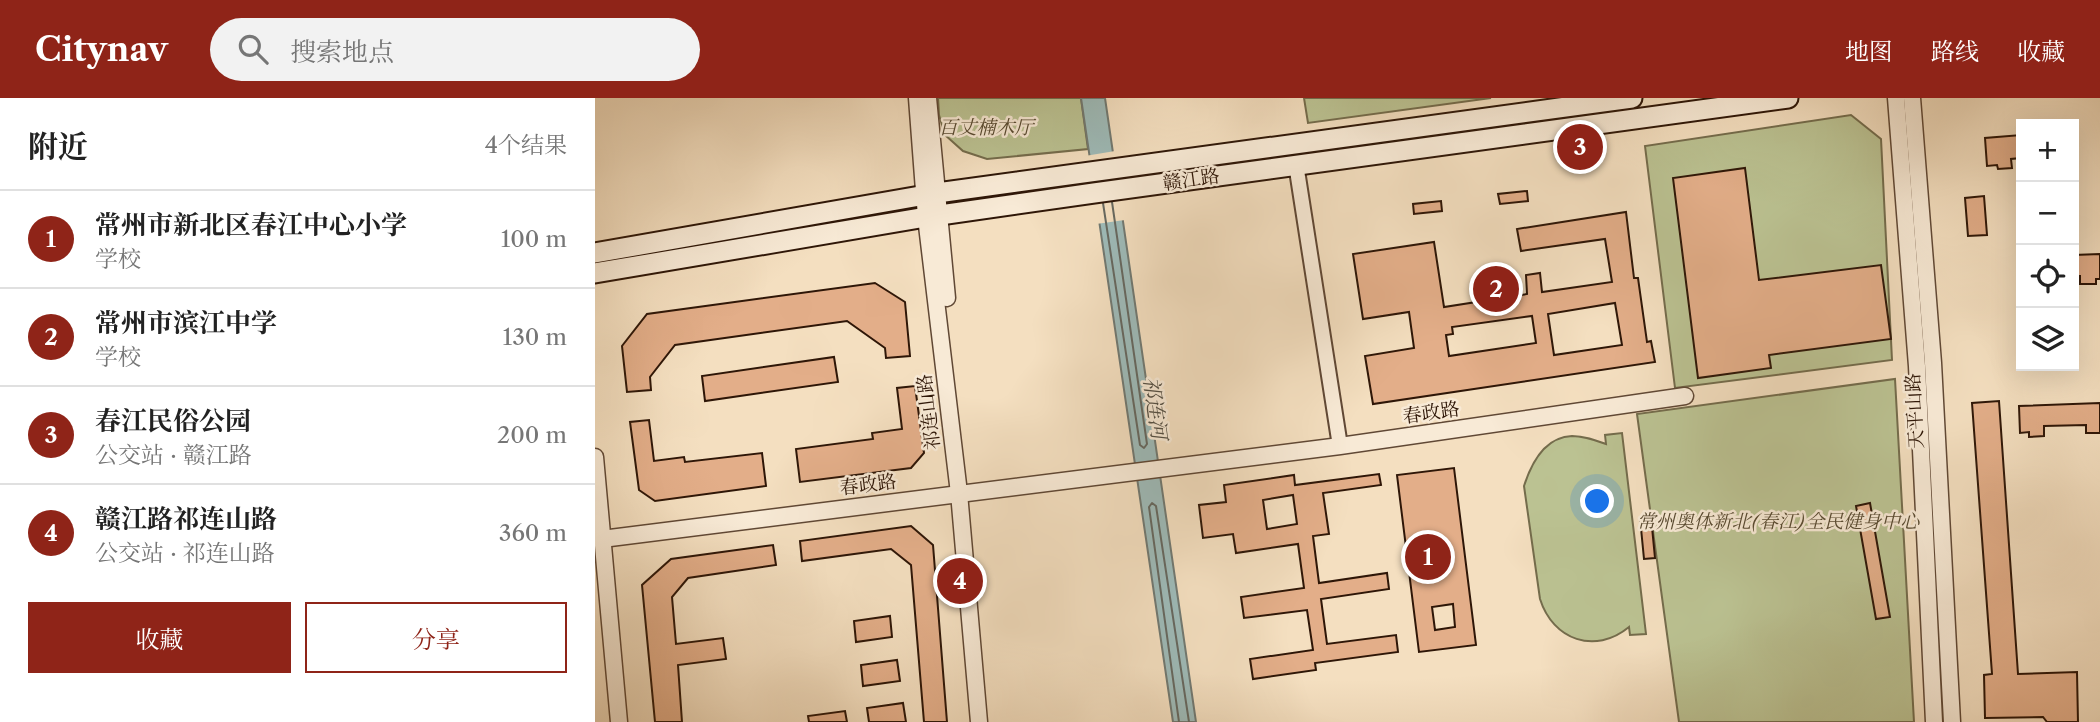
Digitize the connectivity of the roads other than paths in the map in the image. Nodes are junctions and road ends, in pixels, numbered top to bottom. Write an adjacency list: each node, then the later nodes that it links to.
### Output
1 (917, 98): 8 (street, 祁连山路)
2 (928, 98): 8 (street, 祁连山路)
3 (1632, 98): 8 (main road, 赣江路)
4 (1788, 98): 7 (main road, 赣江路)
5 (1896, 98): 20 (street, 天平山路)
6 (1912, 98): 21 (street, 天平山路)
7 (1296, 164): 9 (main road, 赣江路); 13 (street)
8 (931, 194): 9 (street, 祁连山路); 10 (main road, 赣江路)
9 (932, 217): 11 (main road, 赣江路); 15 (street, 祁连山路)
10 (595, 253)
11 (595, 273)
12 (1685, 397): 13 (street, 春政路)
13 (1341, 446): 15 (street, 春政路)
14 (595, 457): 16 (street)
15 (964, 493): 16 (street, 春政路); 18 (street, 祁连山路); 19 (street, 祁连山路)
16 (603, 539): 17 (street)
17 (619, 722)
18 (979, 722)
19 (988, 722)
20 (1934, 722)
21 (1952, 722)

